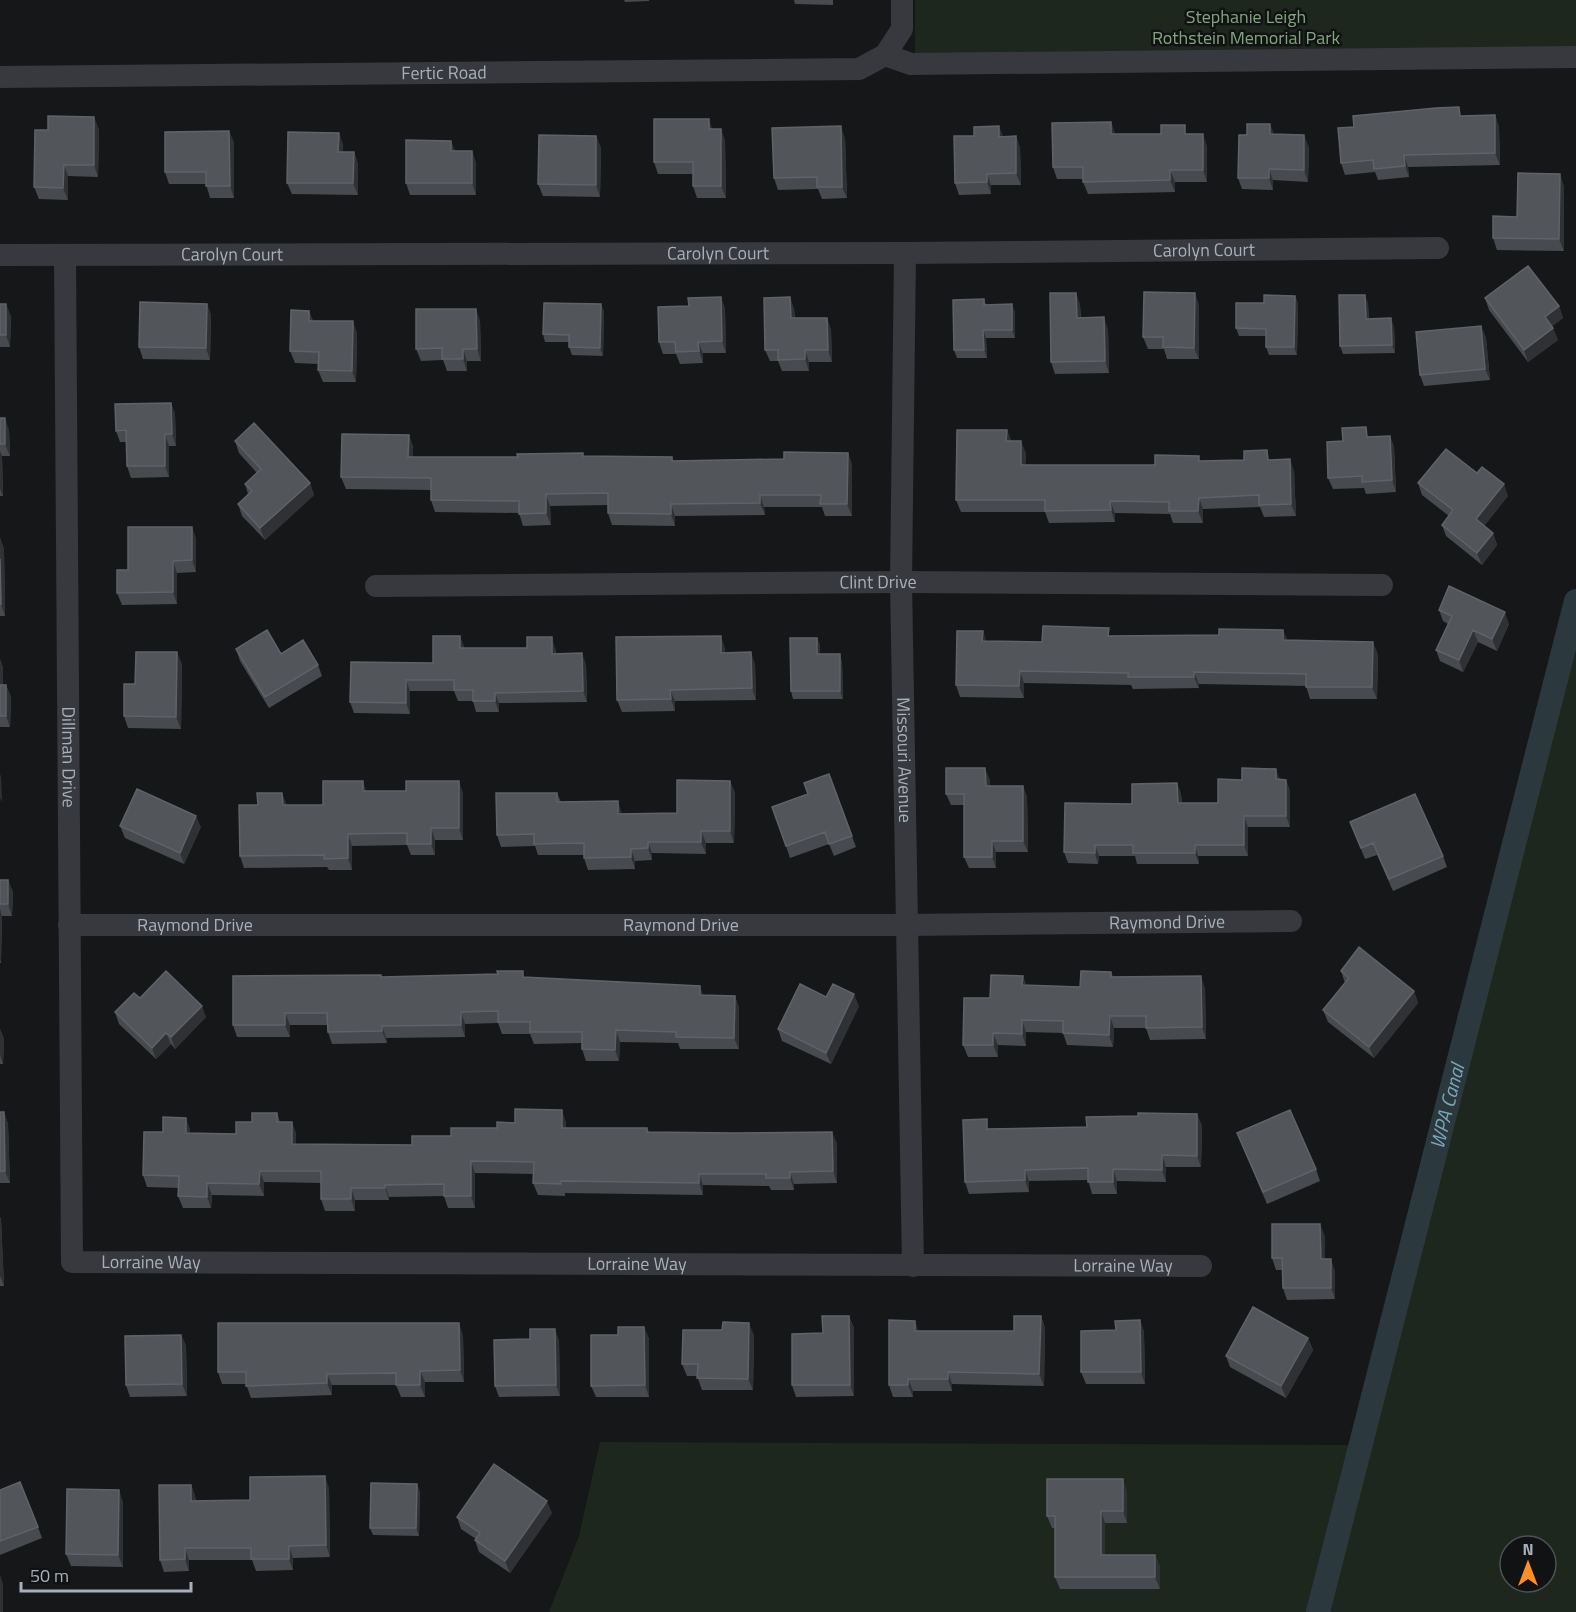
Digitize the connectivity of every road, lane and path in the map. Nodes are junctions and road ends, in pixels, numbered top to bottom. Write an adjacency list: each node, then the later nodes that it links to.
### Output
1 (902, 0): 2 (street)
2 (885, 55): 3 (street); 4 (street, Fertic Road)
3 (1576, 57)
4 (0, 77)
5 (1438, 249): 6 (street, Carolyn Court)
6 (905, 253): 8 (street, Carolyn Court); 9 (street, Missouri Avenue)
7 (0, 255): 8 (street, Carolyn Court)
8 (64, 255): 13 (street, Dillman Drive)
9 (901, 582): 10 (street, Clint Drive); 11 (street, Clint Drive); 14 (street, Missouri Avenue)
10 (1382, 585)
11 (376, 586)
12 (1291, 921): 14 (street, Raymond Drive)
13 (69, 925): 14 (street, Raymond Drive); 15 (street, Dillman Drive)
14 (906, 925): 16 (street, Missouri Avenue)
15 (72, 1262): 16 (street, Lorraine Way)
16 (913, 1266): 17 (street, Lorraine Way)
17 (1201, 1266)

